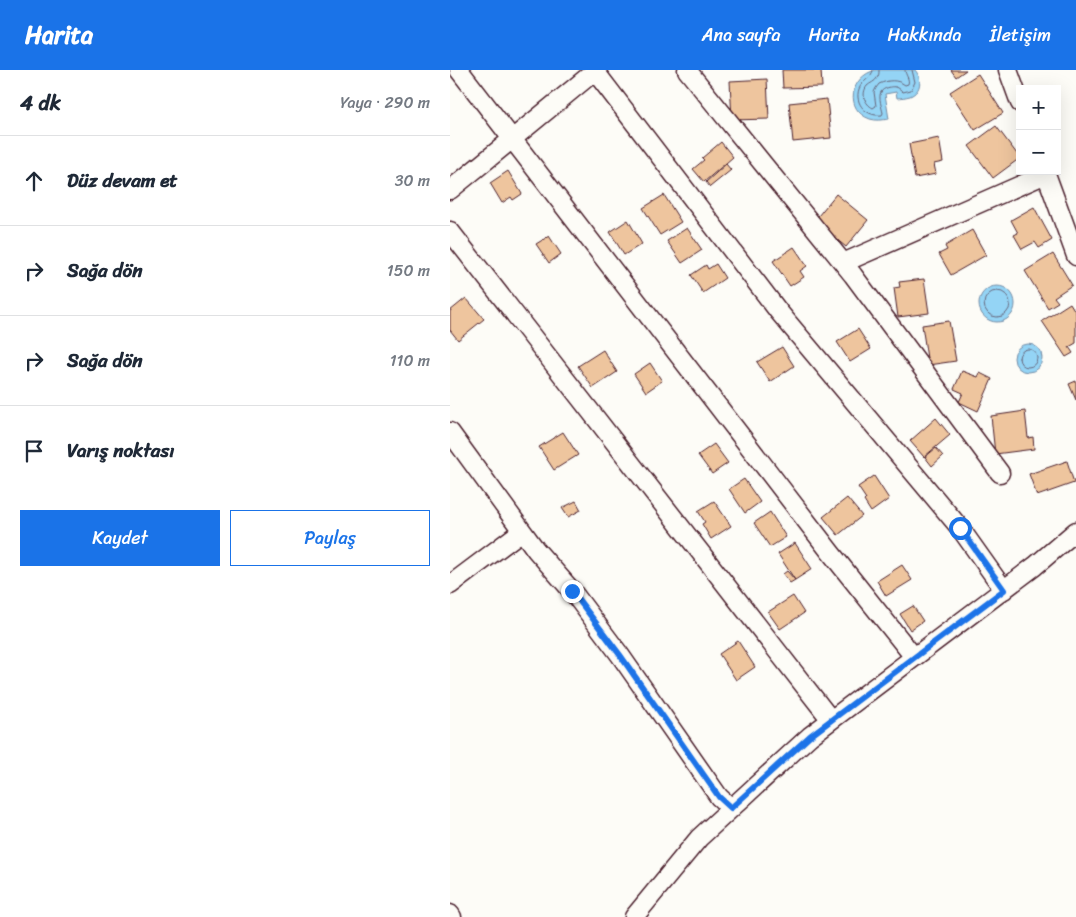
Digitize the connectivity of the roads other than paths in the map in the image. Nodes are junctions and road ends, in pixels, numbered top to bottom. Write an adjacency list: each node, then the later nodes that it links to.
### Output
1 (459, 70): 6 (street)
2 (687, 70): 12 (street)
3 (1008, 70): 5 (street)
4 (594, 71): 6 (street); 18 (street)
5 (1016, 92)
6 (512, 138): 9 (street); 19 (street)
7 (1041, 175): 12 (street)
8 (1046, 175): 11 (street)
9 (450, 190)
10 (450, 231): 20 (street)
11 (1076, 256)
12 (843, 263): 14 (street)
13 (450, 432): 15 (street)
14 (1000, 473)
15 (522, 531): 17 (street); 21 (street)
16 (1076, 531): 18 (street)
17 (450, 585)
18 (1004, 590): 19 (street)
19 (914, 657): 20 (street)
20 (831, 720): 21 (street)
21 (731, 808): 24 (street)
22 (450, 914): 23 (street)
23 (452, 917)
24 (634, 917)

